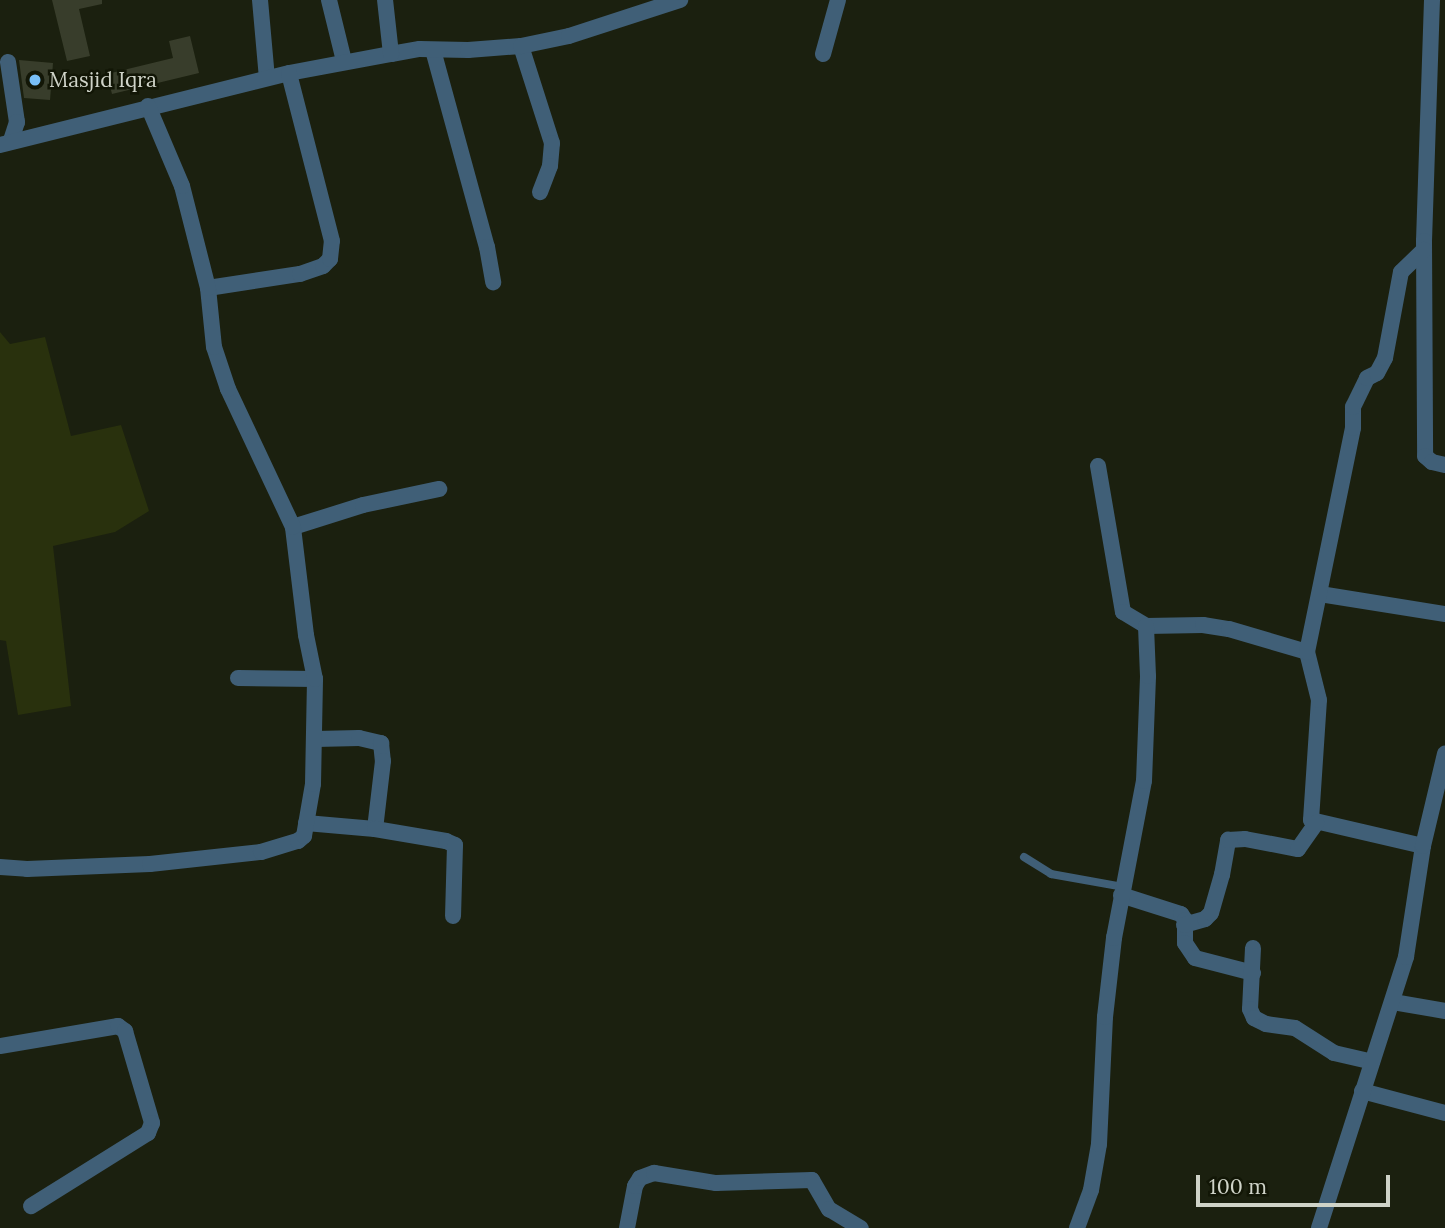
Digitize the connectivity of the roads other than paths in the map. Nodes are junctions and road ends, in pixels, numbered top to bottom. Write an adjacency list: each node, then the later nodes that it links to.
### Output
1 (260, 0): 14 (street)
2 (328, 0): 11 (street)
3 (385, 0): 9 (street)
4 (680, 0): 7 (street)
5 (838, 0): 10 (street)
6 (1432, 0): 18 (street)
7 (522, 46): 8 (street); 17 (street)
8 (433, 50): 9 (street); 19 (street)
9 (391, 54): 11 (street)
10 (823, 54)
11 (344, 61): 13 (street)
12 (8, 62): 16 (street)
13 (289, 73): 14 (street); 20 (street)
14 (267, 78): 15 (street)
15 (148, 106): 16 (street); 20 (street)
16 (6, 143)
17 (540, 192)
18 (1424, 250): 21 (street); 25 (street)
19 (493, 282)
20 (208, 288): 24 (street)
21 (1445, 465)
22 (1098, 466): 27 (street)
23 (439, 489): 24 (street)
24 (293, 527): 30 (street)
25 (1320, 594): 26 (street); 28 (street)
26 (1445, 614)
27 (1146, 626): 28 (street); 39 (street)
28 (1307, 652): 34 (street)
29 (238, 678): 30 (street)
30 (315, 679): 31 (street)
31 (316, 739): 33 (street); 35 (street)
32 (1445, 754): 36 (street)
33 (306, 822): 35 (street); 38 (street)
34 (1316, 823): 36 (street); 41 (street)
35 (374, 829): 40 (street)
36 (1423, 846): 44 (street)
37 (1024, 857): 39 (lane)
38 (0, 867)
39 (1122, 891): 41 (street); 53 (street)
40 (453, 916)
41 (1184, 925): 43 (street)
42 (1252, 948): 43 (street)
43 (1253, 973): 47 (street)
44 (1393, 1002): 45 (street); 47 (street)
45 (1445, 1011)
46 (0, 1046): 50 (street)
47 (1372, 1062): 48 (street)
48 (1362, 1091): 49 (street); 54 (street)
49 (1445, 1113)
50 (31, 1206)
51 (627, 1228): 52 (street)
52 (861, 1228)
53 (1077, 1228)
54 (1319, 1228)

